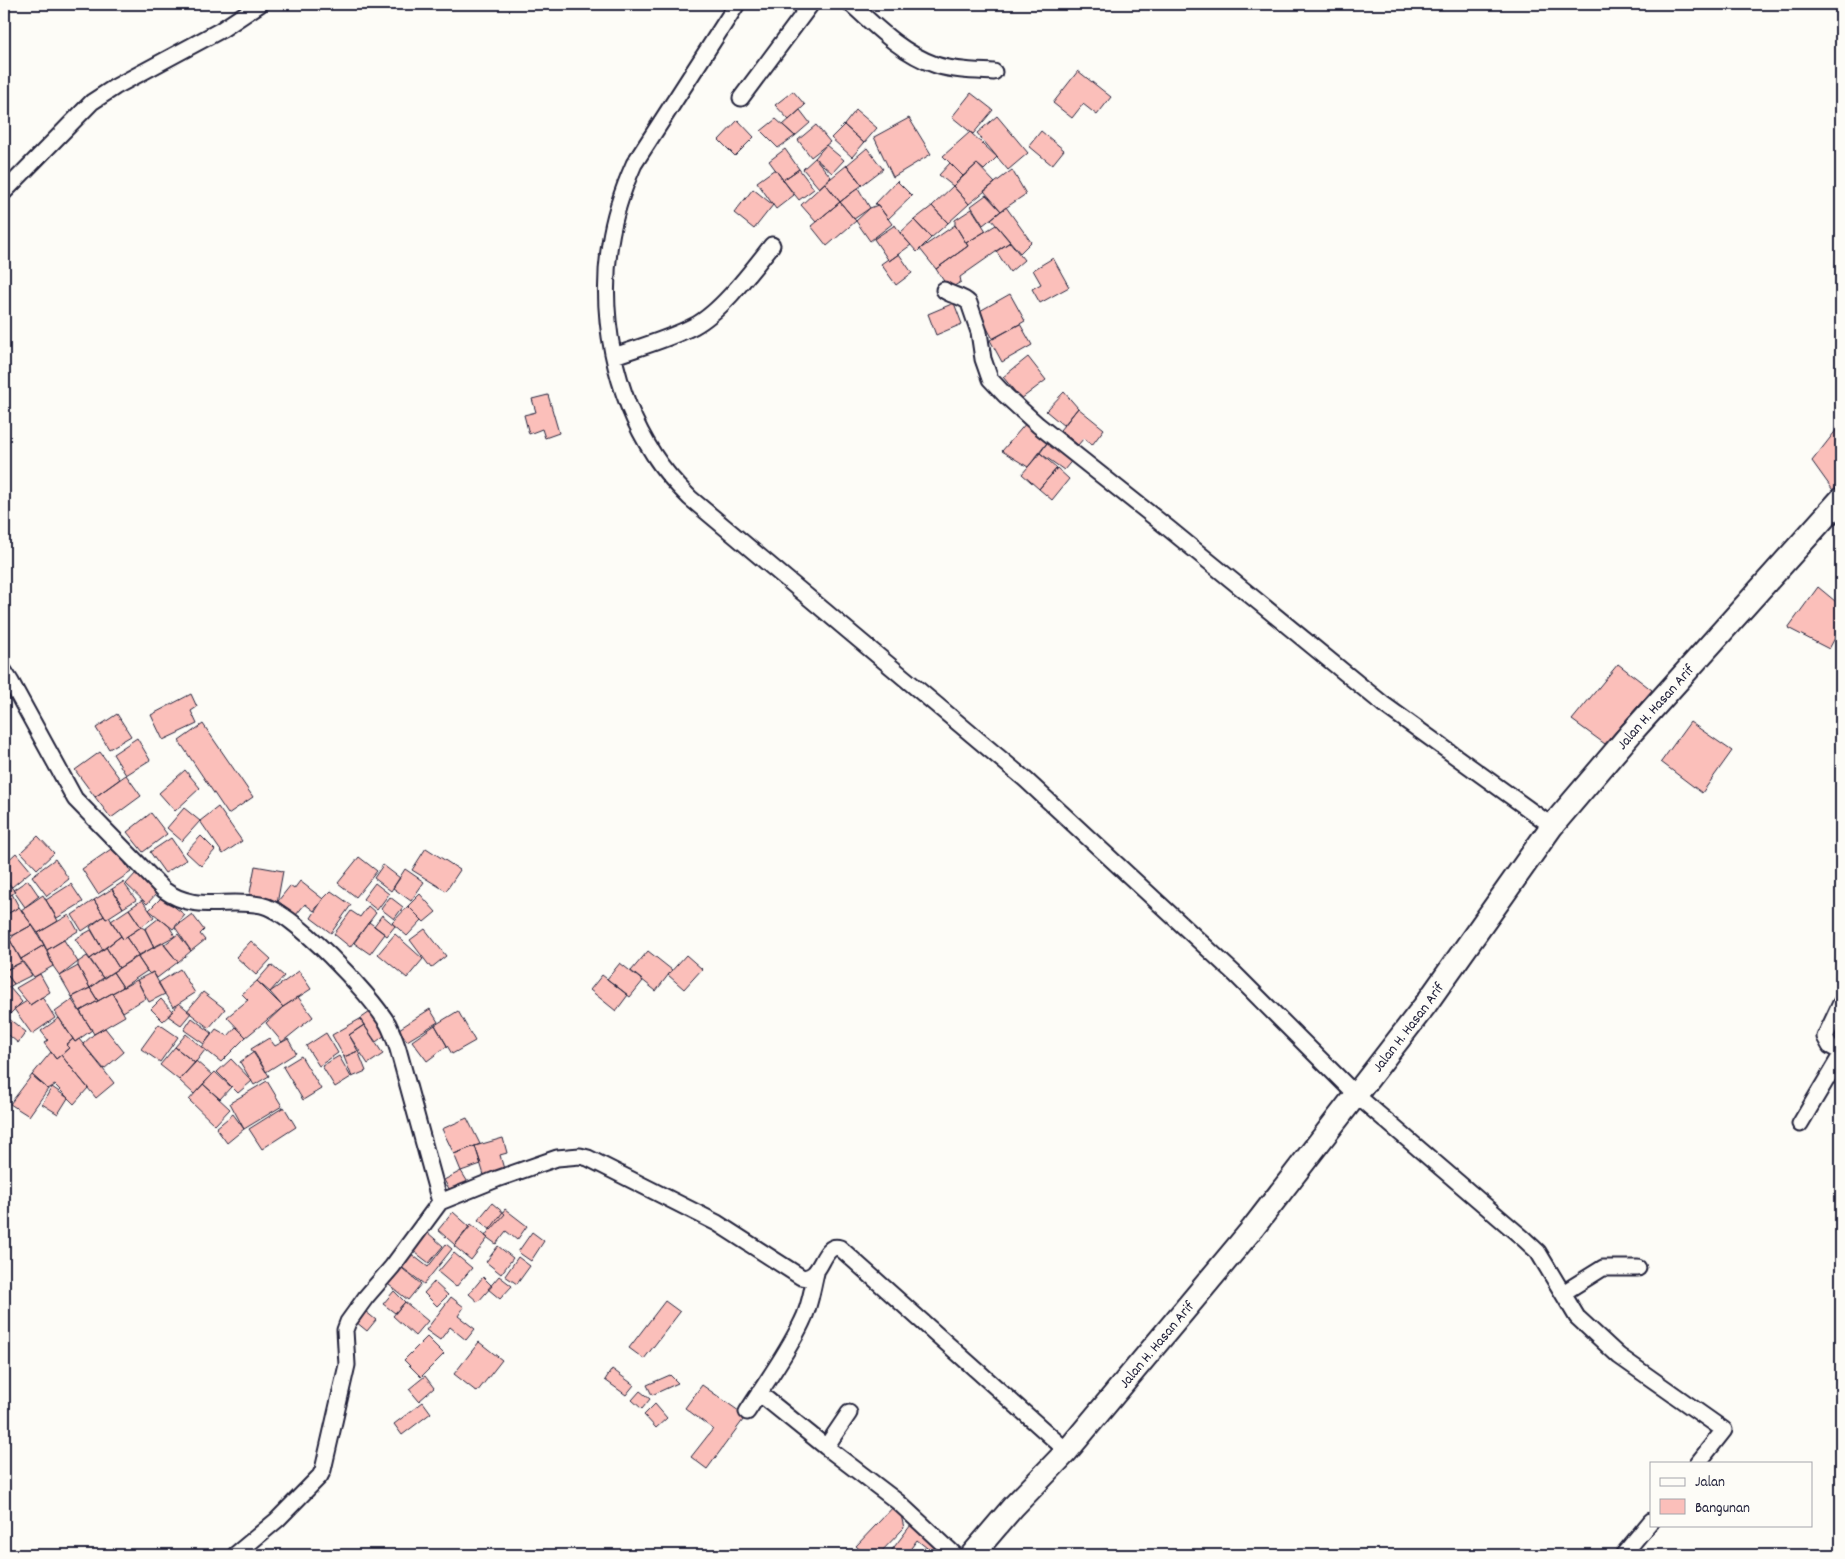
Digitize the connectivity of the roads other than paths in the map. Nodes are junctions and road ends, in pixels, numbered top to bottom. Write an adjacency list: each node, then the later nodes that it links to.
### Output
1 (260, 4): 7 (street)
2 (737, 4): 10 (street)
3 (811, 4): 6 (street)
4 (851, 4): 5 (street)
5 (994, 72)
6 (741, 98)
7 (4, 192)
8 (772, 245): 10 (street)
9 (944, 290): 13 (street)
10 (620, 354): 16 (street)
11 (1841, 499): 13 (main road, Jalan H. Hasan Arif)
12 (4, 671): 18 (street)
13 (1552, 826): 16 (main road, Jalan H. Hasan Arif)
14 (1841, 1003): 15 (street)
15 (1841, 1054): 17 (street)
16 (1359, 1090): 21 (street); 26 (main road, Jalan H. Hasan Arif)
17 (1800, 1124)
18 (440, 1202): 20 (street); 29 (street)
19 (1638, 1268): 21 (street)
20 (816, 1273): 22 (street); 26 (street)
21 (1563, 1293): 27 (street)
22 (759, 1393): 23 (street); 25 (street)
23 (747, 1412)
24 (849, 1413): 25 (street)
25 (826, 1447): 30 (street)
26 (1067, 1451): 31 (main road, Jalan H. Hasan Arif)
27 (1699, 1462)
28 (1650, 1522): 32 (street)
29 (235, 1555)
30 (955, 1555)
31 (972, 1555)
32 (1623, 1555)

